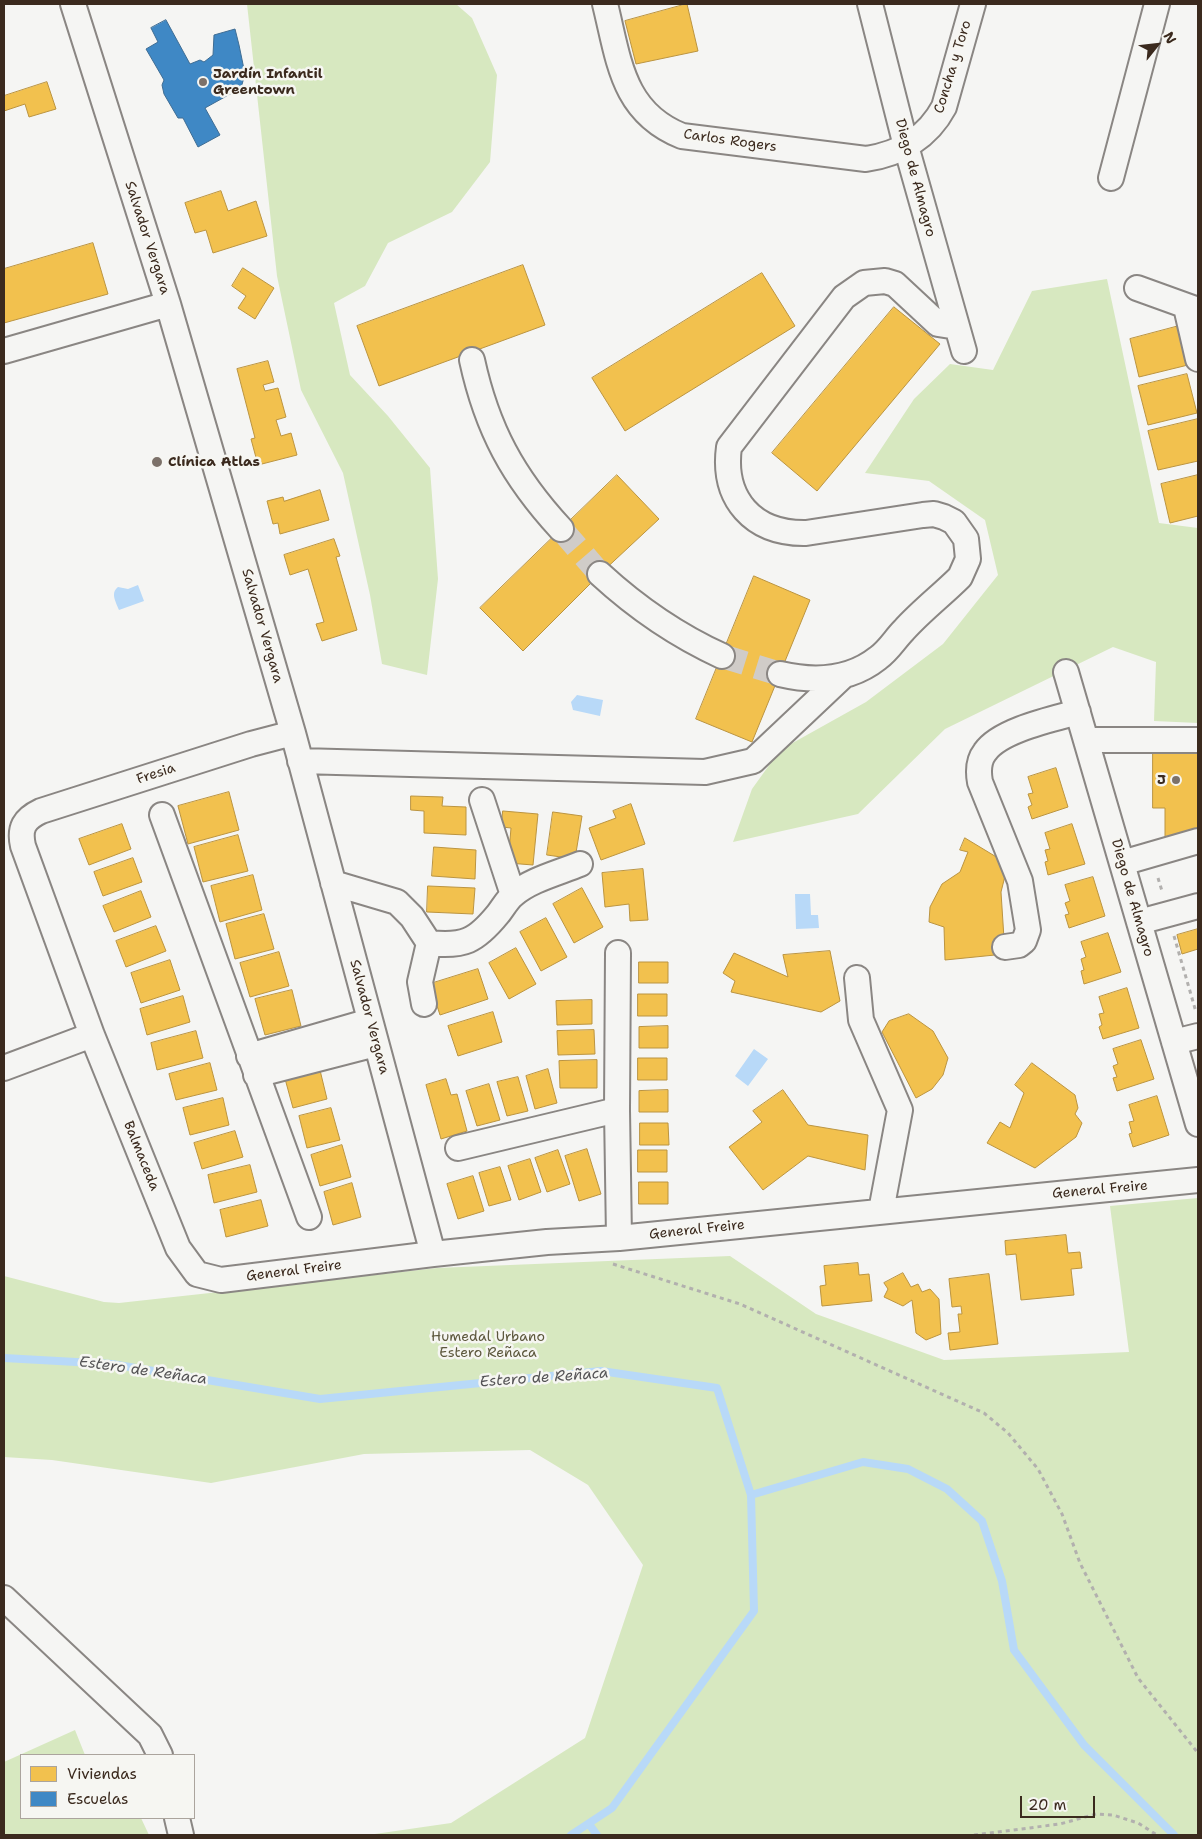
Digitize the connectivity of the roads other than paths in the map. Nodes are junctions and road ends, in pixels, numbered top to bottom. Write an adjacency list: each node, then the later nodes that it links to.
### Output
1 (72, 4): 9 (street, Salvador Vergara)
2 (605, 4): 6 (street, Carlos Rogers)
3 (870, 4): 6 (street, Diego de Almagro)
4 (973, 4): 6 (street, Concha y Toro)
5 (1157, 4): 7 (street)
6 (906, 146): 11 (street, Diego de Almagro)
7 (1111, 178)
8 (1137, 288): 10 (street)
9 (168, 304): 13 (street); 23 (street, Salvador Vergara)
10 (1192, 309): 14 (street)
11 (957, 327): 12 (street, Diego de Almagro); 21 (street)
12 (964, 350)
13 (4, 351)
14 (1198, 359)
15 (472, 360): 16 (street)
16 (561, 529)
17 (600, 574): 18 (street)
18 (722, 656)
19 (1066, 672): 22 (street, Diego de Almagro)
20 (780, 674): 21 (street)
21 (843, 676): 26 (street)
22 (1078, 712): 24 (street, Diego de Almagro); 38 (street)
23 (293, 733): 26 (street, Salvador Vergara); 29 (street, Fresia)
24 (1086, 740): 25 (street); 31 (street, Diego de Almagro)
25 (1198, 740)
26 (300, 761): 33 (street, Salvador Vergara)
27 (482, 800): 34 (street)
28 (162, 815): 47 (street)
29 (23, 824): 43 (street, Balmaceda)
30 (1198, 841): 31 (street)
31 (1122, 862): 36 (street, Diego de Almagro)
32 (580, 864): 34 (street)
33 (333, 883): 37 (street); 42 (street, Salvador Vergara)
34 (513, 895): 37 (street)
35 (1198, 906): 36 (street)
36 (1139, 922): 45 (street, Diego de Almagro)
37 (429, 943): 41 (street)
38 (1005, 947)
39 (618, 953): 49 (street)
40 (857, 978): 53 (street)
41 (424, 1004)
42 (370, 1021): 46 (street, Salvador Vergara); 47 (street)
43 (92, 1035): 48 (street); 57 (street, Balmaceda)
44 (1198, 1036): 45 (street)
45 (1174, 1042): 50 (street, Diego de Almagro)
46 (376, 1044): 47 (street); 56 (street, Salvador Vergara)
47 (253, 1066): 54 (street)
48 (4, 1068)
49 (617, 1110): 51 (street); 55 (street)
50 (1198, 1124)
51 (458, 1148)
52 (1198, 1180): 53 (street, General Freire)
53 (881, 1211): 55 (street, General Freire)
54 (309, 1217)
55 (619, 1238): 56 (street, General Freire)
56 (433, 1254): 57 (street, General Freire)
57 (197, 1274)
58 (4, 1598): 59 (street)
59 (160, 1754)
60 (177, 1819): 61 (street)
61 (181, 1835)

